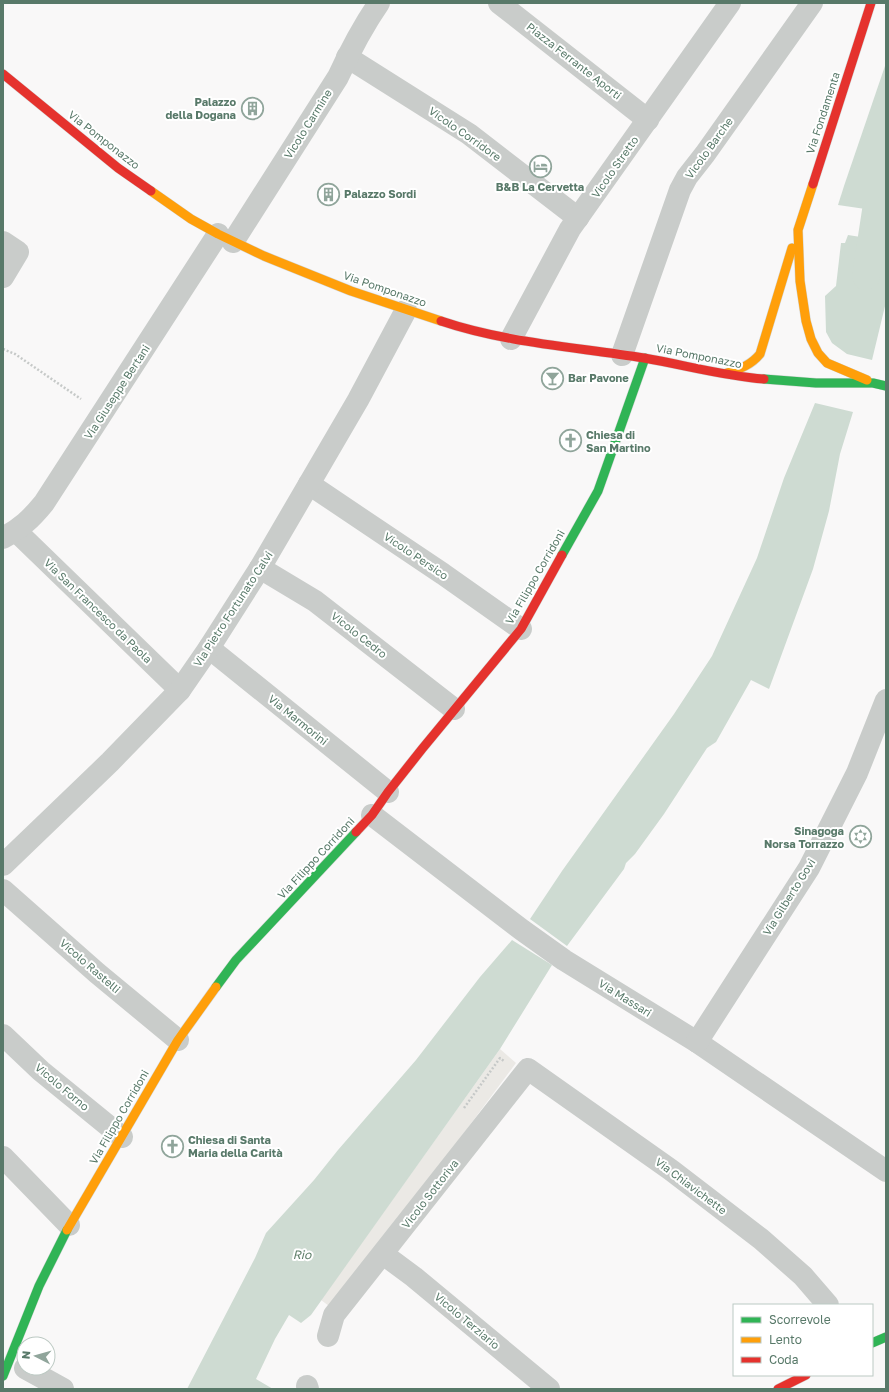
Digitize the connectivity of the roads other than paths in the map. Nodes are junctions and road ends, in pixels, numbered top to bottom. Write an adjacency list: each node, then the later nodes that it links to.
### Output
1 (379, 3): 6 (street, Vicolo Carmine)
2 (499, 3): 8 (street, Piazza Ferrante Aporti)
3 (730, 3): 8 (street, Vicolo Stretto)
4 (812, 3): 16 (street, Vicolo Barche)
5 (871, 3): 10 (main road, Via Fondamenta)
6 (347, 57): 9 (street, Vicolo Corridore); 11 (street, Vicolo Carmine)
7 (3, 74): 11 (main road, Via Pomponazzo)
8 (648, 120): 9 (street, Vicolo Stretto)
9 (578, 218): 15 (street, Vicolo Stretto)
10 (798, 230): 18 (main road, Via Fondamenta); 19 (main road, Via Fondamenta)
11 (225, 238): 14 (main road, Via Pomponazzo); 22 (street, Via Giuseppe Bertani)
12 (3, 242): 13 (street)
13 (3, 277)
14 (406, 310): 15 (main road, Via Pomponazzo); 21 (street, Via Pietro Fortunato Calvi)
15 (511, 338): 16 (main road, Via Pomponazzo)
16 (622, 354): 17 (main road, Via Pomponazzo)
17 (645, 358): 18 (main road, Via Pomponazzo); 24 (main road, Via Filippo Corridoni)
18 (727, 373): 19 (main road, Via Pomponazzo)
19 (873, 383): 20 (main road)
20 (886, 386)
21 (309, 484): 23 (street, Via Pietro Fortunato Calvi); 24 (street, Vicolo Persico)
22 (9, 534): 26 (street, Via San Francesco da Paola)
23 (260, 568): 25 (street, Via Pietro Fortunato Calvi); 28 (street, Vicolo Cedro)
24 (521, 629): 28 (main road, Via Filippo Corridoni)
25 (209, 648): 26 (street, Via Pietro Fortunato Calvi); 29 (street, Via Marmorini)
26 (180, 690): 31 (street, Via Pietro Fortunato Calvi)
27 (886, 700): 35 (street, Via Gilberto Govi)
28 (454, 709): 29 (main road, Via Filippo Corridoni)
29 (388, 792): 30 (main road, Via Filippo Corridoni)
30 (372, 815): 34 (main road, Via Filippo Corridoni); 35 (street, Via Massari)
31 (3, 865)
32 (3, 890): 34 (street, Vicolo Rastelli)
33 (3, 1035): 37 (street, Vicolo Forno)
34 (178, 1040): 37 (main road, Via Filippo Corridoni)
35 (697, 1042): 39 (street, Via Massari)
36 (543, 1078): 41 (street, Vicolo Sottoriva); 42 (street, Via Chiavichette)
37 (122, 1137): 40 (main road, Via Filippo Corridoni)
38 (3, 1157): 40 (street)
39 (886, 1171)
40 (69, 1225): 46 (main road, Via Filippo Corridoni)
41 (383, 1254): 43 (street, Vicolo Sottoriva); 49 (street, Vicolo Terziario)
42 (827, 1304)
43 (328, 1336)
44 (886, 1337): 45 (main road)
45 (873, 1343)
46 (13, 1365): 48 (street)
47 (804, 1376): 50 (main road)
48 (63, 1389)
49 (549, 1389)
50 (778, 1389)

